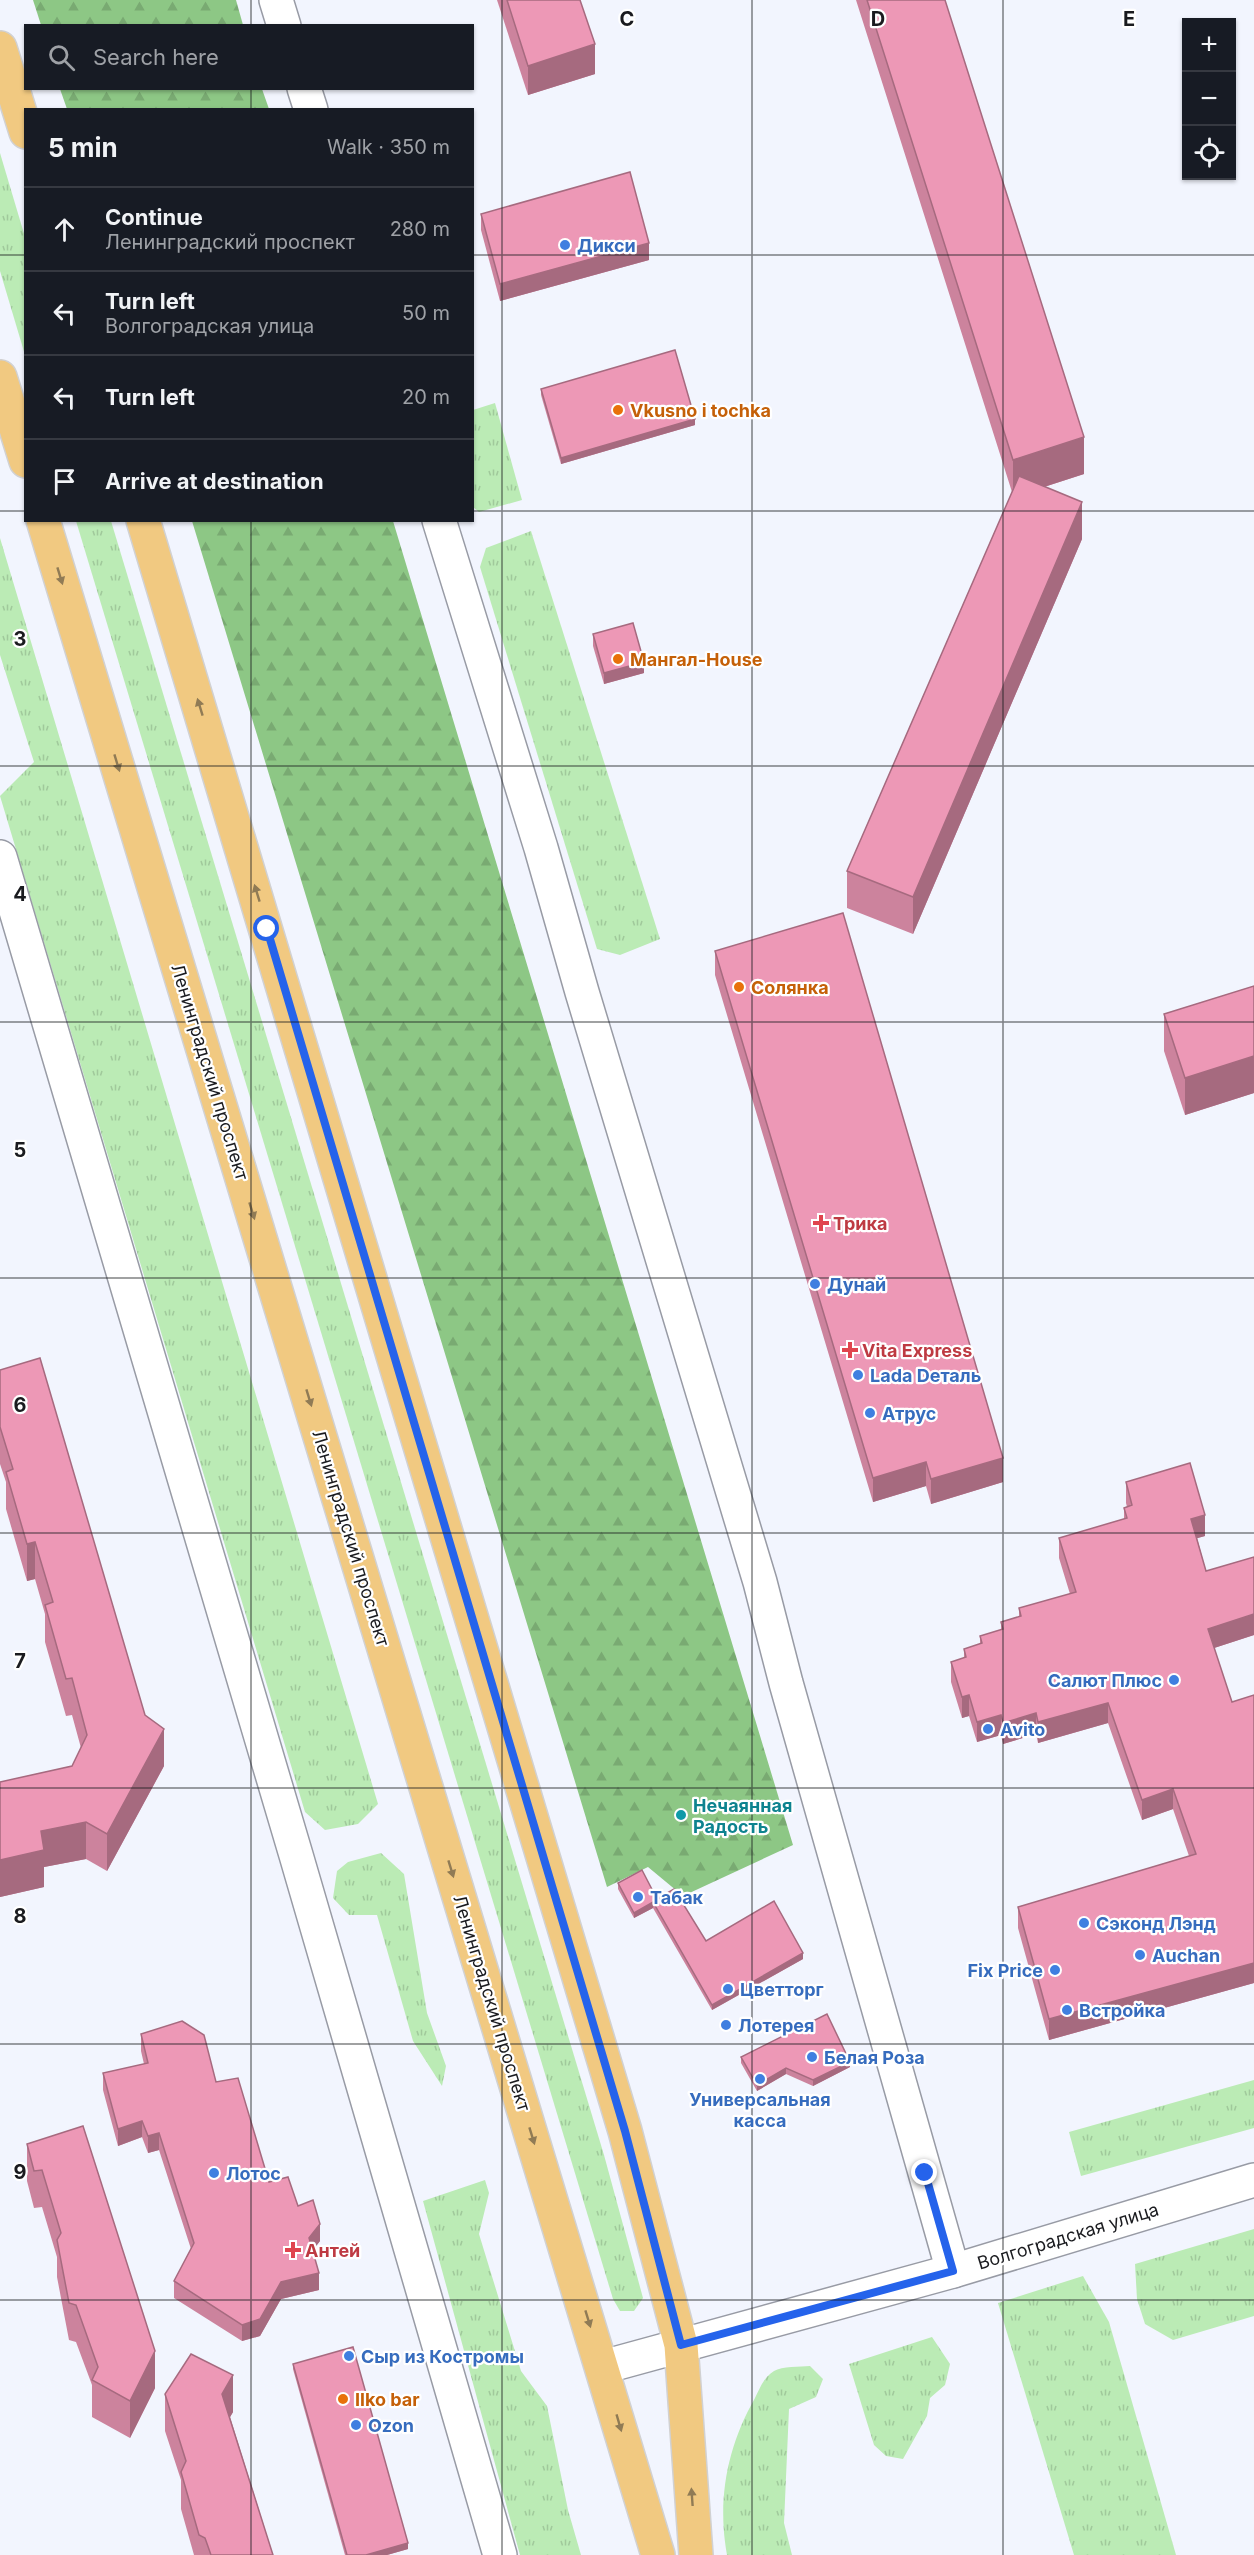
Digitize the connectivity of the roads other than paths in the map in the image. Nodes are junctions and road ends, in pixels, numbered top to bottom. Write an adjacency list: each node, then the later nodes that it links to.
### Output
1 (276, 0): 2 (street)
2 (283, 24)
3 (0, 48): 6 (main road)
4 (305, 90): 5 (street)
5 (310, 108)
6 (24, 126)
7 (0, 377): 8 (main road)
8 (24, 455)
9 (44, 522): 16 (main road, Ленинградский проспект, one-way to 16)
10 (144, 522): 15 (main road, one-way to 10)
11 (440, 522): 14 (street)
12 (0, 857): 17 (street)
13 (1254, 2180): 14 (street, Волгоградская улица)
14 (953, 2271): 15 (street, Волгоградская улица)
15 (681, 2345): 16 (street, Волгоградская улица); 19 (main road, one-way to 15)
16 (603, 2367): 18 (main road, Ленинградский проспект, one-way to 18)
17 (500, 2555)
18 (658, 2555)
19 (696, 2555)

